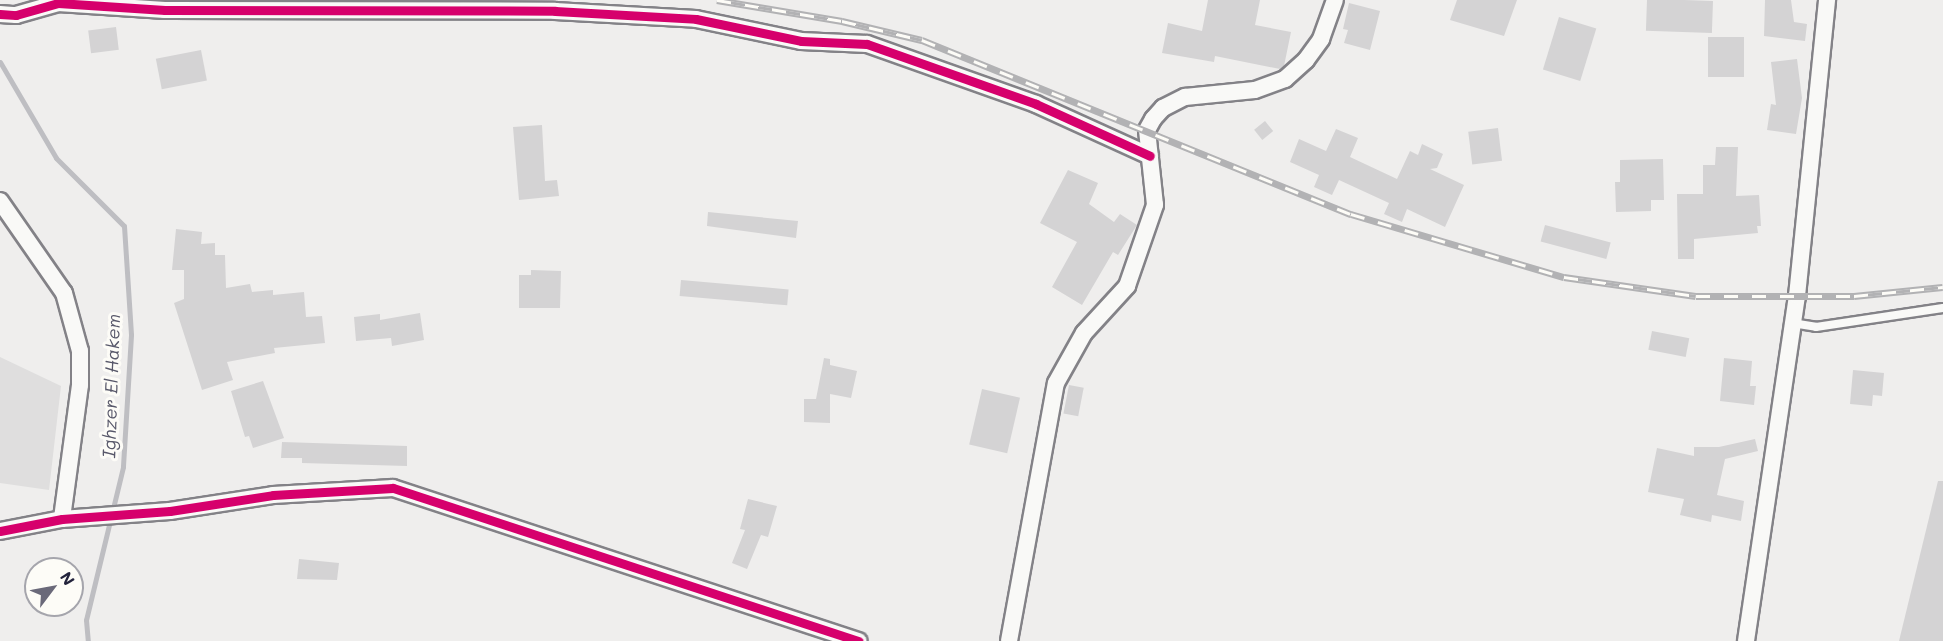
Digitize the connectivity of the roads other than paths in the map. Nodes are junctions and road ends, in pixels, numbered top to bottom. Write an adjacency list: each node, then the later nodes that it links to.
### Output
1 (1335, 0): 4 (street)
2 (1827, 0): 7 (street)
3 (0, 14): 4 (street)
4 (1150, 156): 11 (street)
5 (0, 201): 8 (street)
6 (1943, 308): 7 (lane)
7 (1791, 323): 12 (street)
8 (62, 519): 9 (street); 10 (street)
9 (0, 531)
10 (858, 641)
11 (1009, 641)
12 (1746, 641)

